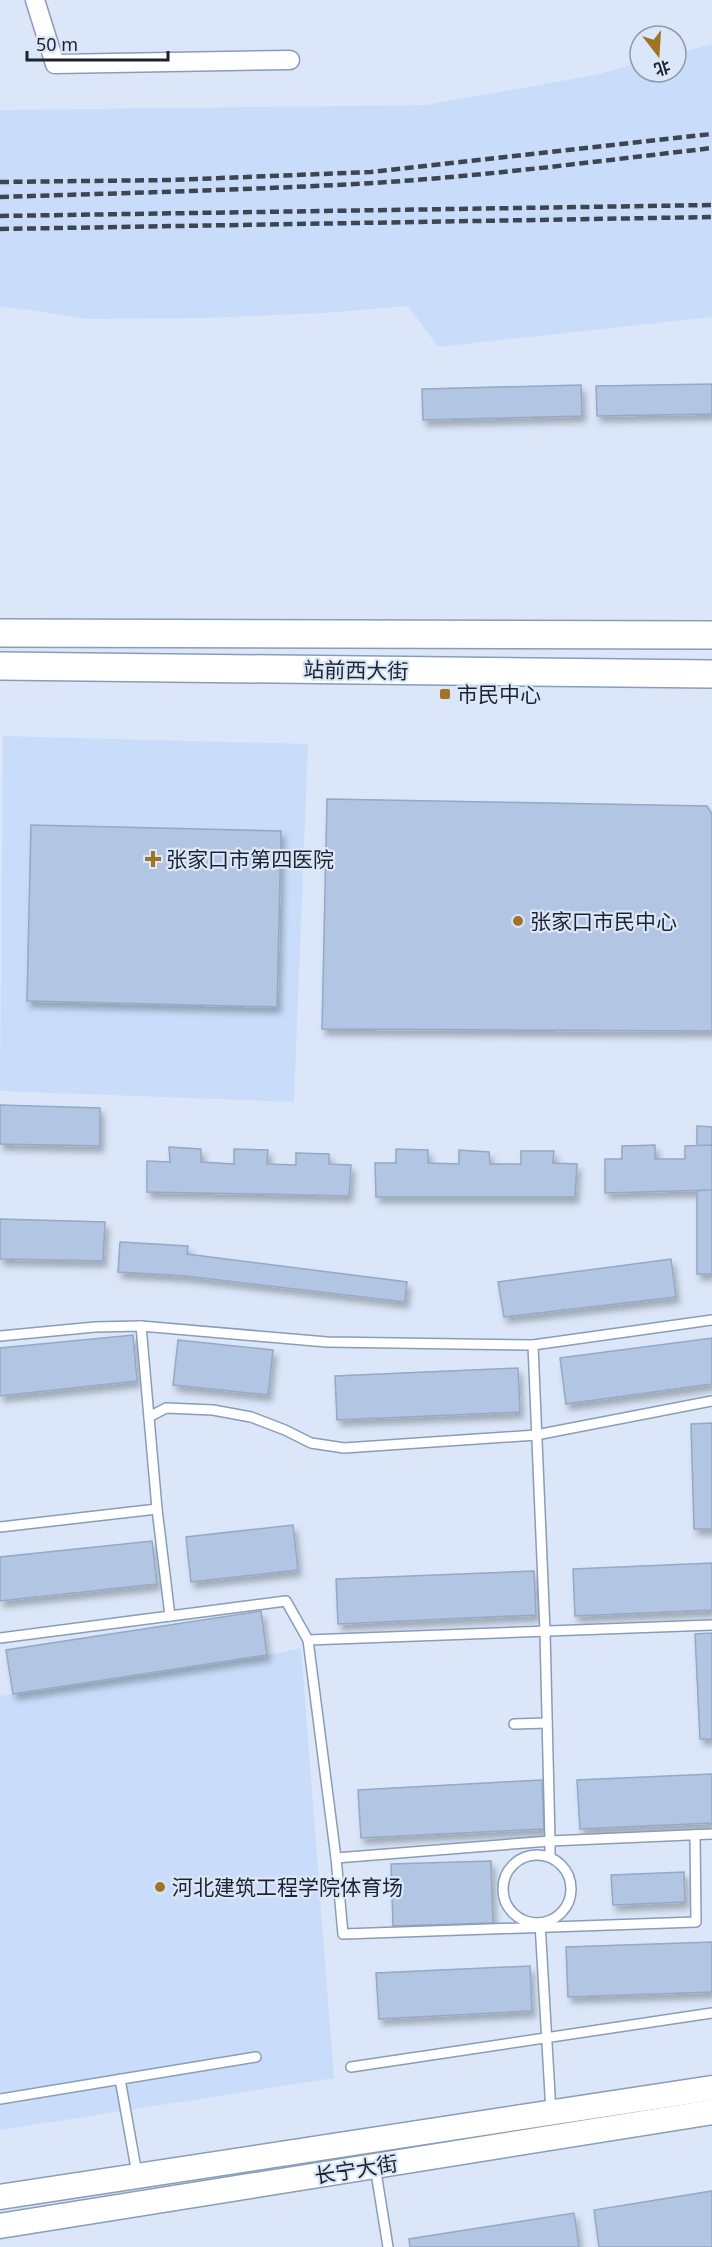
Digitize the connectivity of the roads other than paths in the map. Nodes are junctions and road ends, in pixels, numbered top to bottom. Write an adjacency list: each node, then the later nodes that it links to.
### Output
1 (35, 0): 2 (street)
2 (290, 60)
3 (0, 633): 4 (main road, 站前西大街)
4 (712, 635)
5 (0, 666): 6 (main road, 站前西大街)
6 (712, 674)
7 (712, 1320): 10 (lane)
8 (141, 1326): 9 (lane); 10 (lane); 12 (lane)
9 (0, 1336)
10 (533, 1345): 13 (lane)
11 (712, 1401): 13 (lane)
12 (149, 1417): 13 (lane); 14 (lane)
13 (536, 1435): 18 (lane)
14 (158, 1509): 15 (lane); 16 (lane)
15 (0, 1527)
16 (170, 1616): 19 (lane); 20 (lane)
17 (712, 1625): 18 (lane)
18 (545, 1631): 20 (lane); 21 (lane)
19 (0, 1638)
20 (308, 1640): 27 (lane)
21 (547, 1723): 22 (lane); 25 (lane)
22 (514, 1724)
23 (712, 1834): 24 (lane)
24 (695, 1835): 25 (lane); 28 (lane)
25 (550, 1841): 26 (lane); 27 (lane)
26 (550, 1857): 28 (lane); 28 (lane)
27 (336, 1858): 28 (lane)
28 (540, 1925): 30 (lane)
29 (712, 2013): 30 (lane)
30 (546, 2039): 32 (lane); 37 (lane)
31 (256, 2057): 33 (lane)
32 (351, 2067)
33 (120, 2079): 35 (lane); 39 (lane)
34 (712, 2088): 37 (main road, 长宁大街)
35 (0, 2099)
36 (712, 2112): 38 (main road, 长宁大街)
37 (551, 2113): 39 (main road, 长宁大街)
38 (375, 2166): 41 (main road, 长宁大街); 42 (lane)
39 (137, 2176): 40 (main road, 长宁大街)
40 (0, 2197)
41 (0, 2226)
42 (388, 2247)

